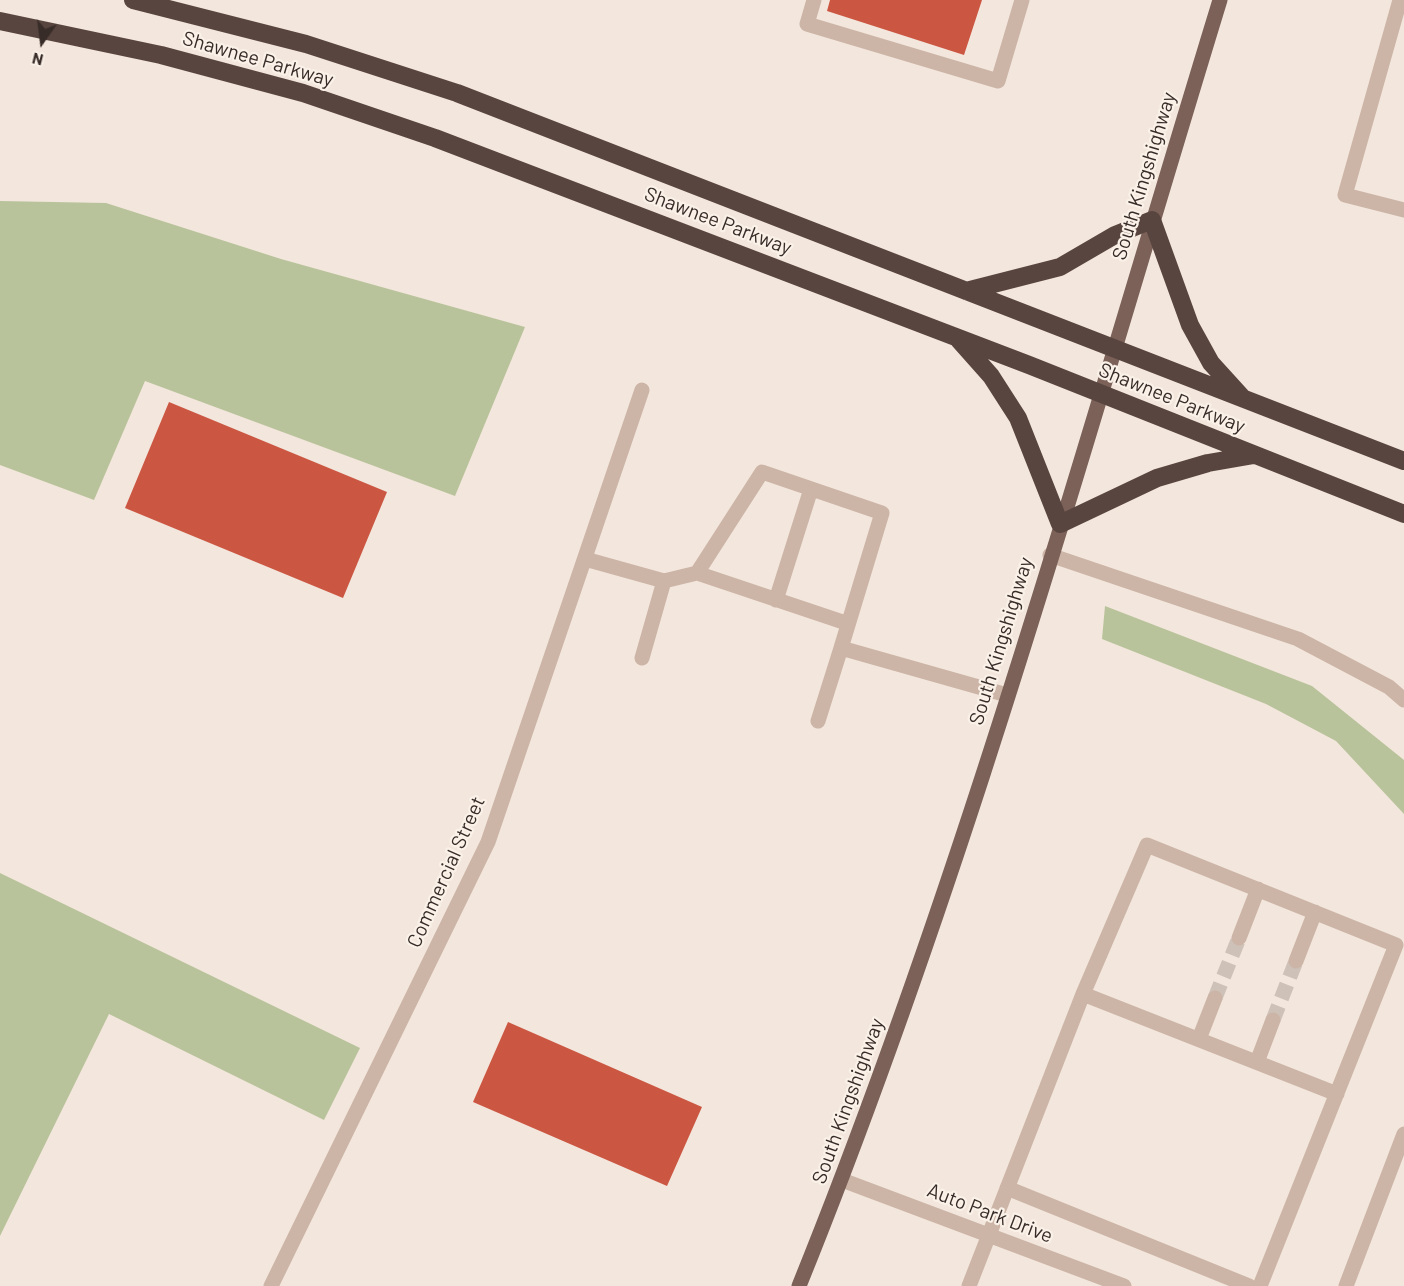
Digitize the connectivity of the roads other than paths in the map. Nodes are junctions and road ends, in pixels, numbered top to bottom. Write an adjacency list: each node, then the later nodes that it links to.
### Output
1 (133, 0): 9 (highway, Shawnee Parkway)
2 (814, 0): 3 (street)
3 (1023, 0)
4 (1220, 0): 8 (main road, South Kingshighway)
5 (1400, 0): 7 (street)
6 (0, 21): 10 (highway, Shawnee Parkway)
7 (1404, 210)
8 (1152, 220): 9 (highway); 11 (main road, South Kingshighway); 14 (highway)
9 (966, 291): 11 (highway, Shawnee Parkway)
10 (956, 337): 13 (highway, Shawnee Parkway); 19 (highway)
11 (1113, 349): 13 (main road, South Kingshighway); 14 (highway, Shawnee Parkway)
12 (642, 390): 21 (street, Commercial Street)
13 (1100, 392): 15 (highway, Shawnee Parkway); 19 (main road, South Kingshighway)
14 (1244, 399): 16 (highway, Shawnee Parkway)
15 (1254, 455): 18 (highway, Shawnee Parkway); 19 (highway)
16 (1404, 461)
17 (811, 489): 22 (street); 24 (street); 25 (street)
18 (1404, 514)
19 (1060, 524): 20 (main road, South Kingshighway)
20 (1050, 555): 28 (main road, South Kingshighway); 29 (street)
21 (585, 559): 23 (street); 45 (street, Commercial Street)
22 (696, 573): 23 (street); 24 (street)
23 (664, 581): 27 (street)
24 (776, 600): 25 (street)
25 (846, 623): 26 (street)
26 (840, 648): 28 (street); 30 (street)
27 (642, 658)
28 (1007, 695): 42 (main road, South Kingshighway)
29 (1404, 700)
30 (818, 721)
31 (1258, 889): 32 (street); 33 (street); 35 (street)
32 (1314, 912): 34 (street); 40 (street)
33 (1239, 938)
34 (1296, 961)
35 (1083, 994): 38 (street); 43 (street)
36 (1215, 998): 38 (street)
37 (1273, 1020): 39 (street)
38 (1199, 1039): 39 (street)
39 (1257, 1062): 40 (street)
40 (1337, 1094): 50 (street)
41 (1404, 1134): 51 (street)
42 (842, 1180): 44 (street, Auto Park Drive); 46 (main road, South Kingshighway)
43 (1007, 1188): 44 (street); 49 (street)
44 (988, 1235): 47 (street); 48 (street, Auto Park Drive)
45 (271, 1286)
46 (799, 1286)
47 (969, 1286)
48 (1124, 1286)
49 (1249, 1286)
50 (1260, 1286)
51 (1346, 1286)

